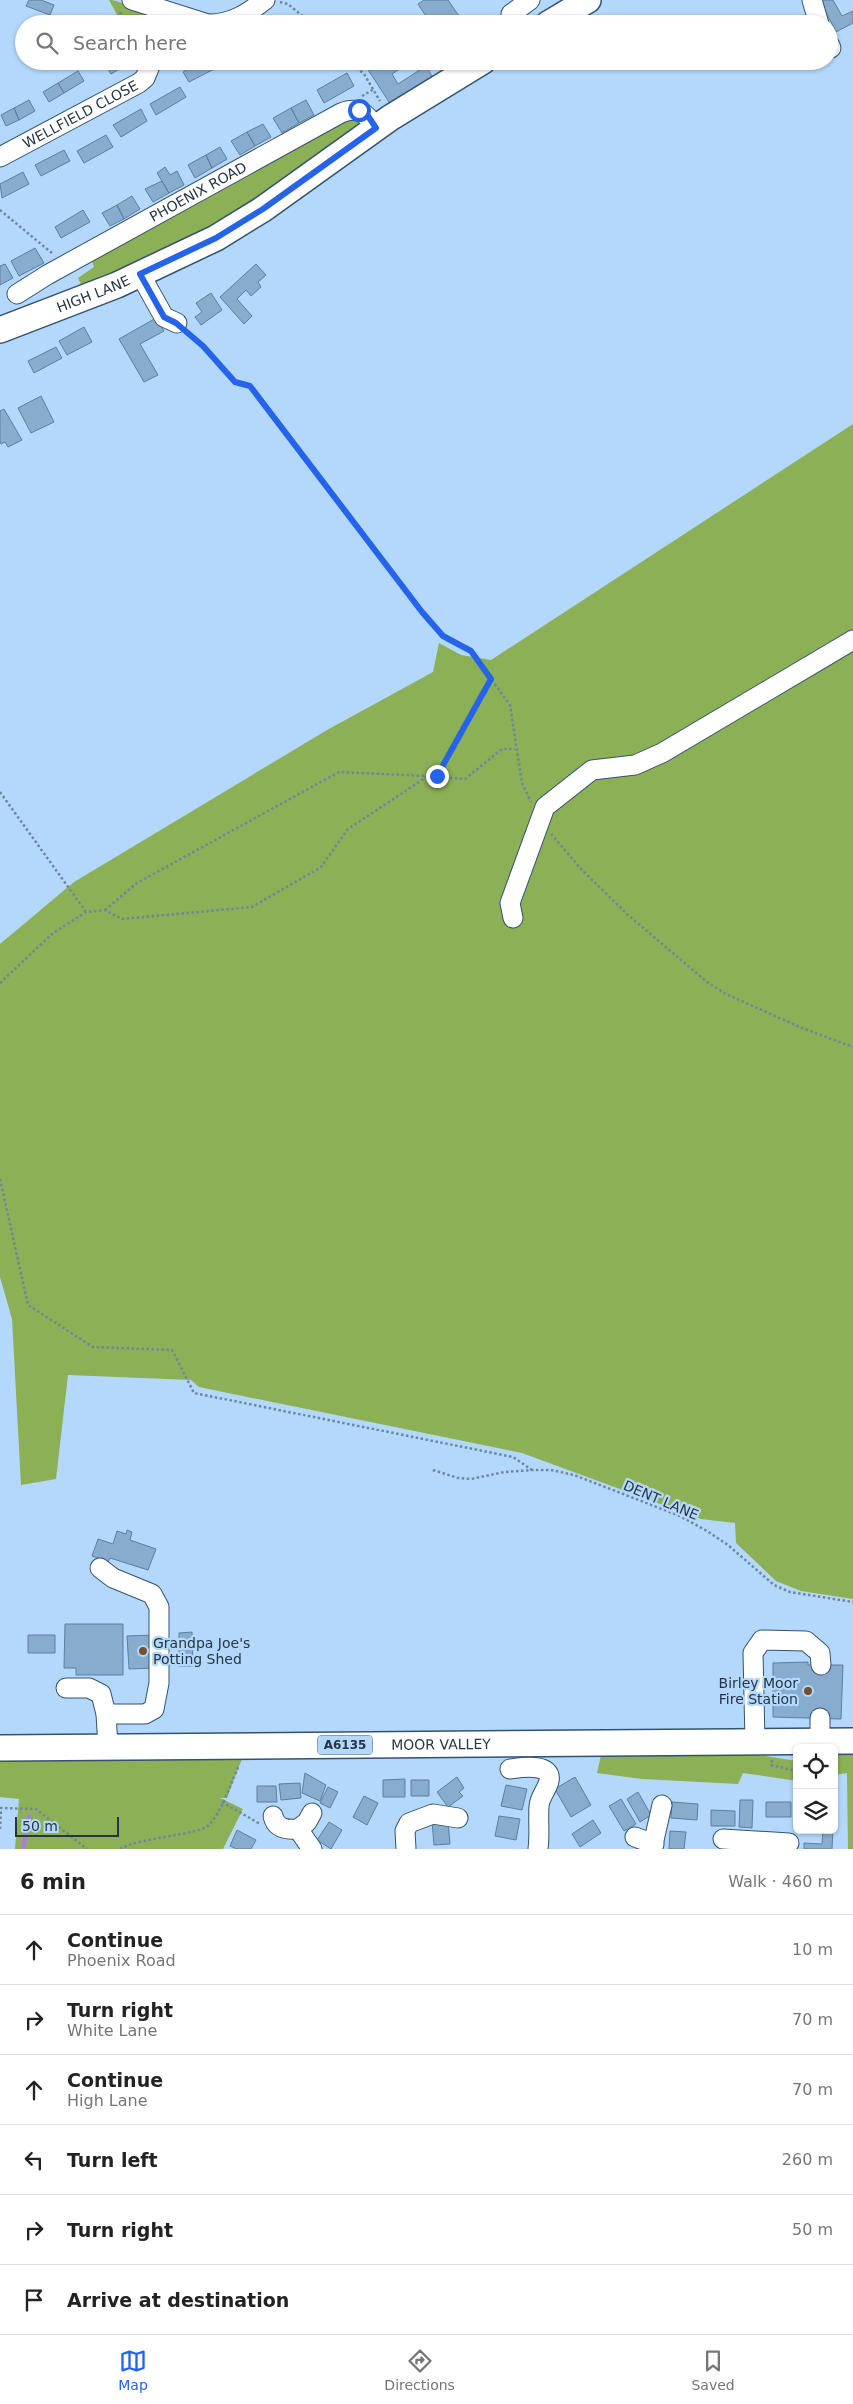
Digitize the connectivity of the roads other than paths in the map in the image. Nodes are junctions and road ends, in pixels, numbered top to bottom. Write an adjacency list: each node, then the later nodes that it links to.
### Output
1 (132, 0): 6 (street)
2 (265, 0): 7 (street)
3 (530, 0): 8 (street)
4 (588, 0): 9 (main road)
5 (812, 0): 10 (street)
6 (162, 15)
7 (243, 15)
8 (511, 15)
9 (563, 15)
10 (816, 15)
11 (148, 70): 14 (street, WELLFIELD CLOSE)
12 (469, 70): 13 (main road, HIGH LANE)
13 (383, 123): 15 (main road, HIGH LANE); 16 (street, PHOENIX ROAD)
14 (0, 157)
15 (140, 274): 17 (street); 18 (main road, HIGH LANE)
16 (17, 294)
17 (176, 323)
18 (1, 328)
19 (853, 640): 20 (street)
20 (513, 918)
21 (100, 1568): 24 (street)
22 (821, 1665): 25 (street)
23 (66, 1688): 24 (street)
24 (106, 1714): 27 (street)
25 (755, 1741): 26 (main road, MOOR VALLEY / A6135); 27 (main road, MOOR VALLEY / A6135)
26 (853, 1741)
27 (108, 1747): 28 (main road, MOOR VALLEY / A6135)
28 (0, 1748)
29 (510, 1769): 41 (street)
30 (662, 1805): 38 (street)
31 (312, 1813): 34 (street)
32 (272, 1816): 34 (street)
33 (458, 1818): 40 (street)
34 (298, 1829): 39 (street)
35 (791, 1835): 37 (street)
36 (635, 1837): 38 (street)
37 (722, 1840)
38 (653, 1846)
39 (312, 1849)
40 (406, 1849)
41 (538, 1849)

